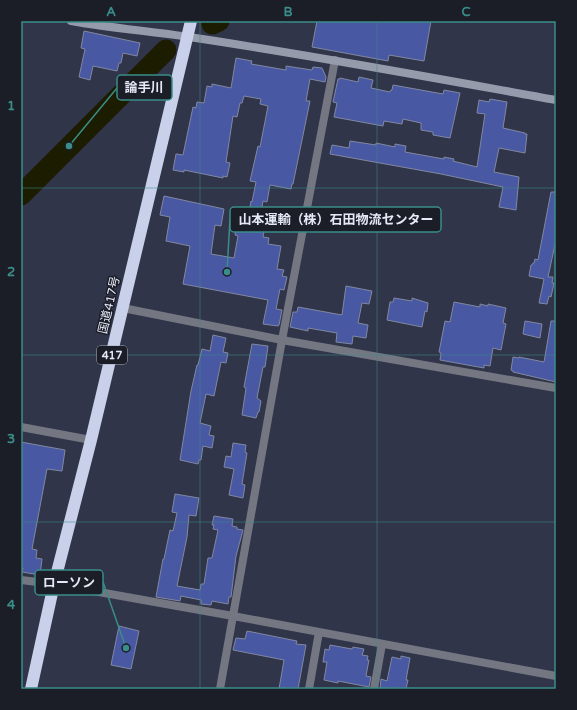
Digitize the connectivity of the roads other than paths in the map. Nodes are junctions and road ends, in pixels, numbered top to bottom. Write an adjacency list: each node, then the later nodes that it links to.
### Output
1 (71, 21): 3 (street)
2 (191, 21): 4 (highway, 国道417号 / 417)
3 (102, 24): 4 (street)
4 (187, 36): 5 (street); 7 (highway, 国道417号 / 417)
5 (335, 60): 6 (street); 8 (street)
6 (556, 100)
7 (123, 308): 8 (street); 11 (highway, 国道417号 / 417)
8 (282, 340): 9 (street); 14 (street)
9 (556, 388)
10 (21, 427): 11 (street)
11 (91, 440): 13 (highway, 国道417号 / 417)
12 (21, 580): 13 (street)
13 (54, 584): 14 (street); 18 (highway, 国道417号 / 417)
14 (233, 616): 15 (street); 19 (street)
15 (319, 632): 16 (street); 20 (street)
16 (382, 644): 17 (street); 21 (street)
17 (556, 676)
18 (31, 689)
19 (220, 689)
20 (309, 689)
21 (374, 689)

